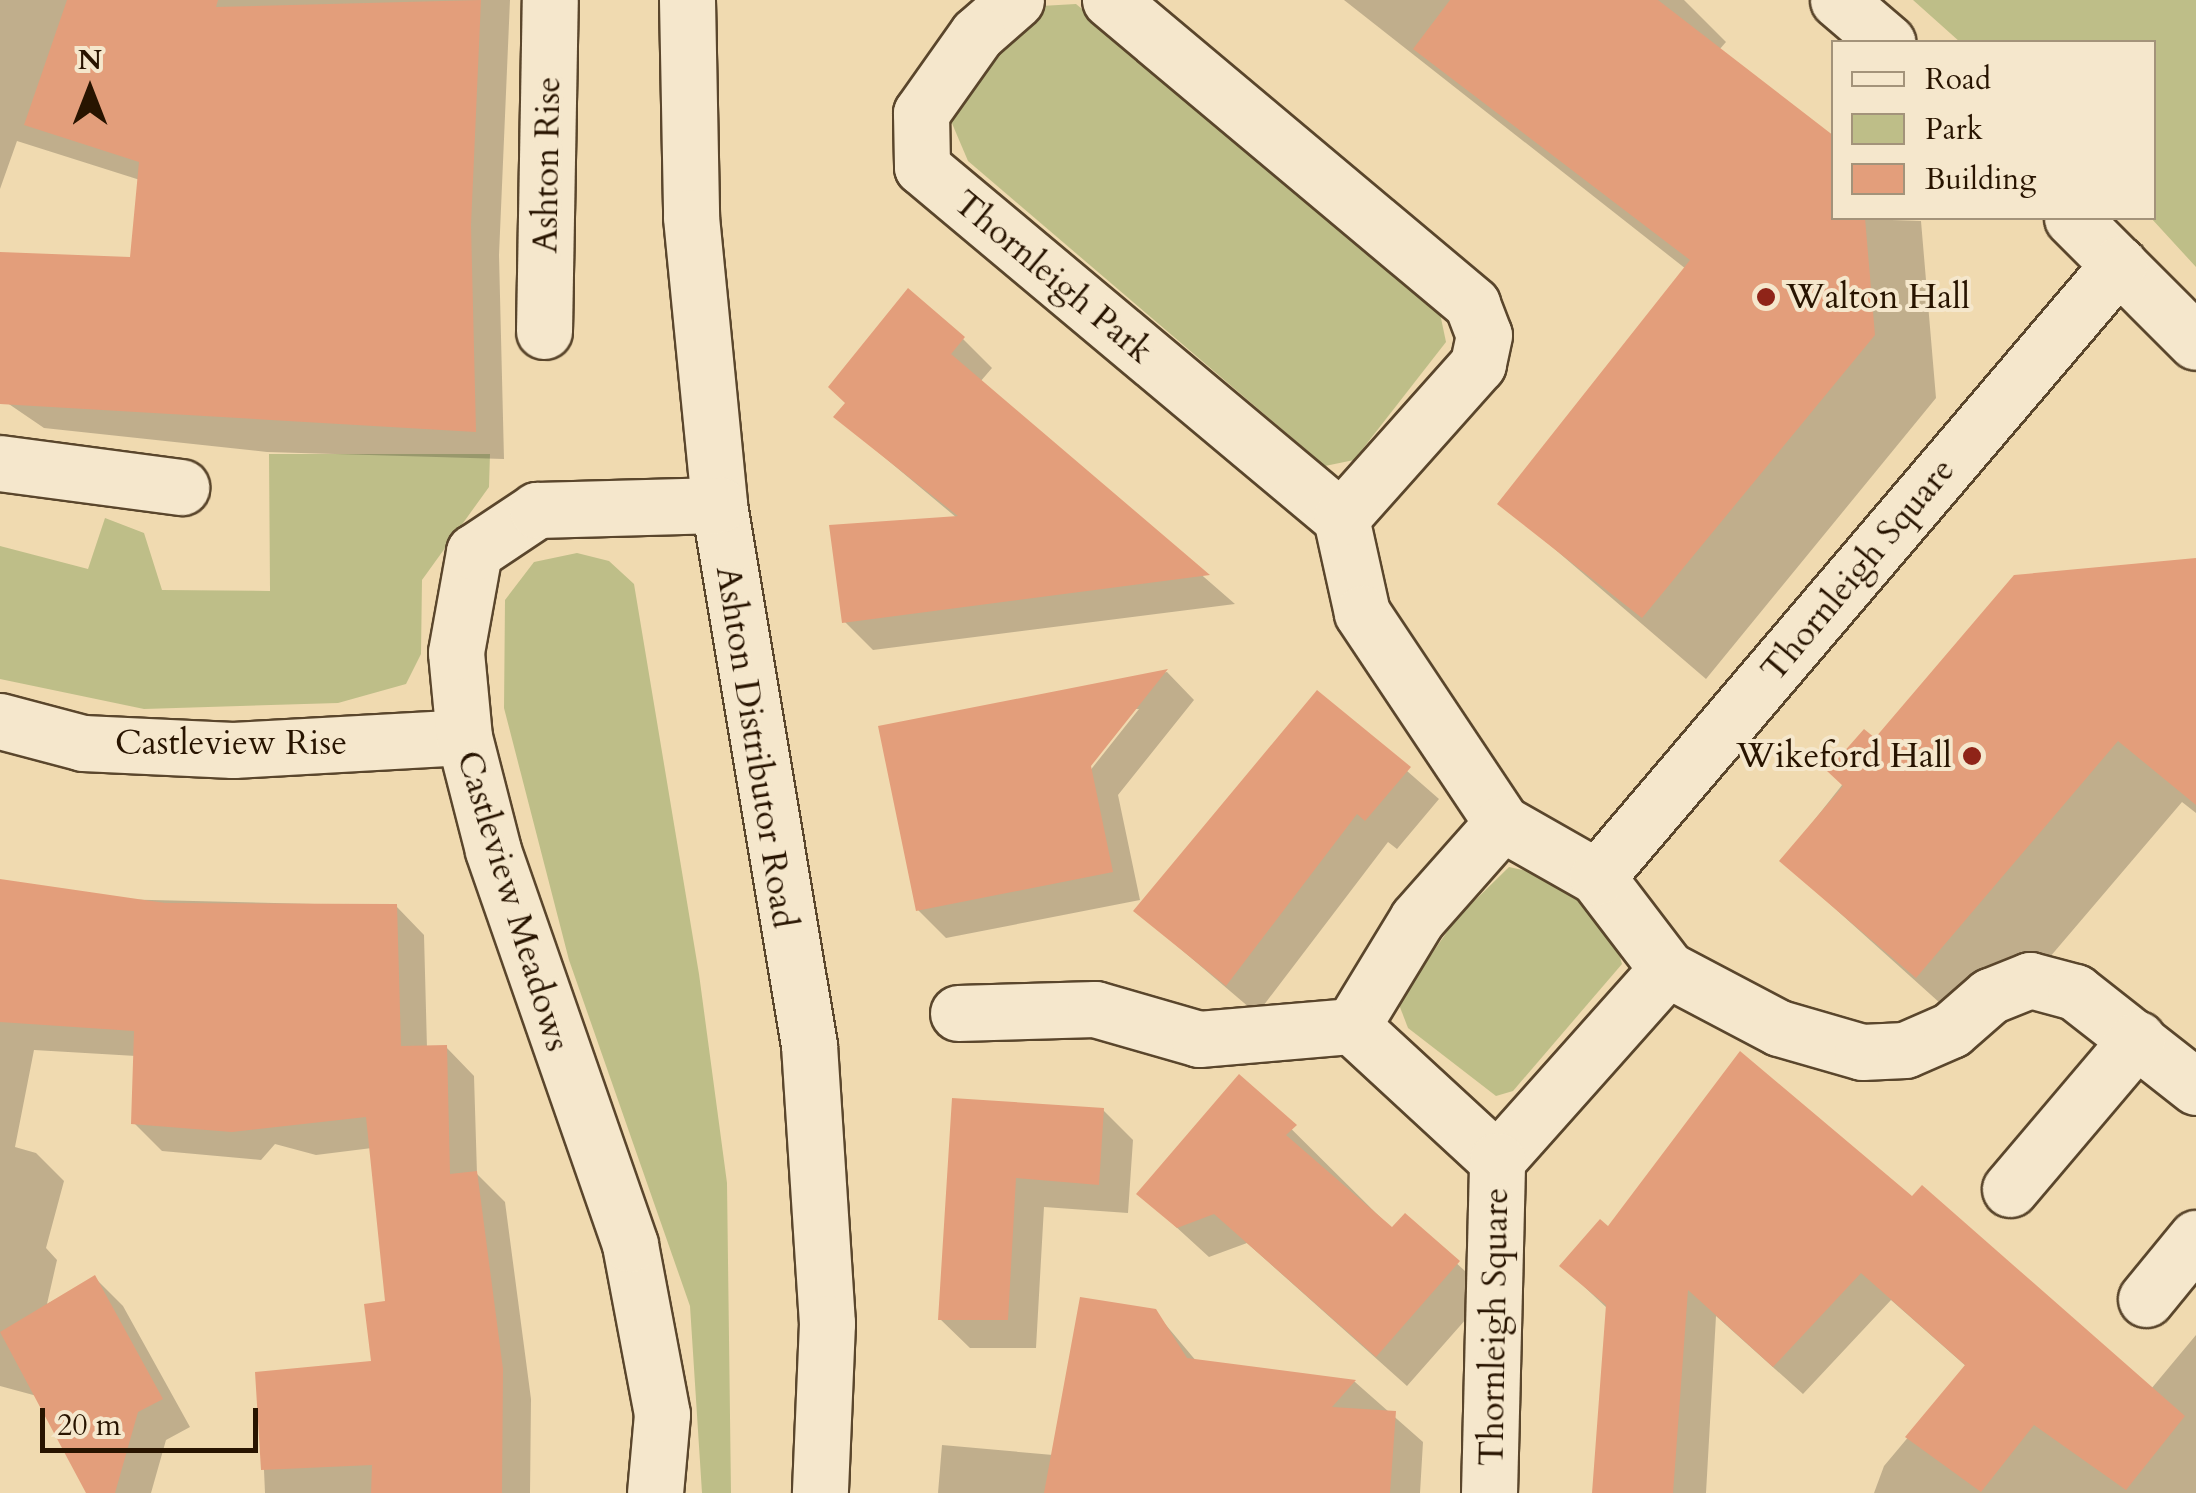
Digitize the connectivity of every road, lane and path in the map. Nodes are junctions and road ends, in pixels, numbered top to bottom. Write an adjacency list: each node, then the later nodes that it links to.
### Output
1 (550, 0): 9 (street, Ashton Rise)
2 (687, 0): 13 (street, Ashton Distributor Road)
3 (1016, 0): 14 (street, Thornleigh Park)
4 (1110, 0): 14 (street)
5 (1838, 0): 6 (street)
6 (1885, 40)
7 (2074, 220): 8 (street)
8 (2119, 264): 10 (street); 18 (street, Thornleigh Square)
9 (544, 331)
10 (2196, 342)
11 (0, 464): 12 (street)
12 (181, 486)
13 (719, 505): 16 (street, Castleview Meadows); 29 (street, Ashton Distributor Road)
14 (1341, 518): 17 (street)
15 (0, 721): 16 (street, Castleview Rise)
16 (464, 737): 28 (street, Castleview Meadows)
17 (1502, 824): 18 (street); 21 (street)
18 (1598, 877): 19 (street)
19 (1667, 969): 22 (street); 24 (street, Thornleigh Square)
20 (958, 1013): 21 (street)
21 (1352, 1026): 24 (street, Thornleigh Square)
22 (2137, 1039): 23 (street); 25 (street)
23 (2196, 1087)
24 (1497, 1160): 30 (street, Thornleigh Square)
25 (2010, 1190)
26 (2196, 1238): 27 (street)
27 (2146, 1299)
28 (655, 1493)
29 (820, 1493)
30 (1489, 1493)

